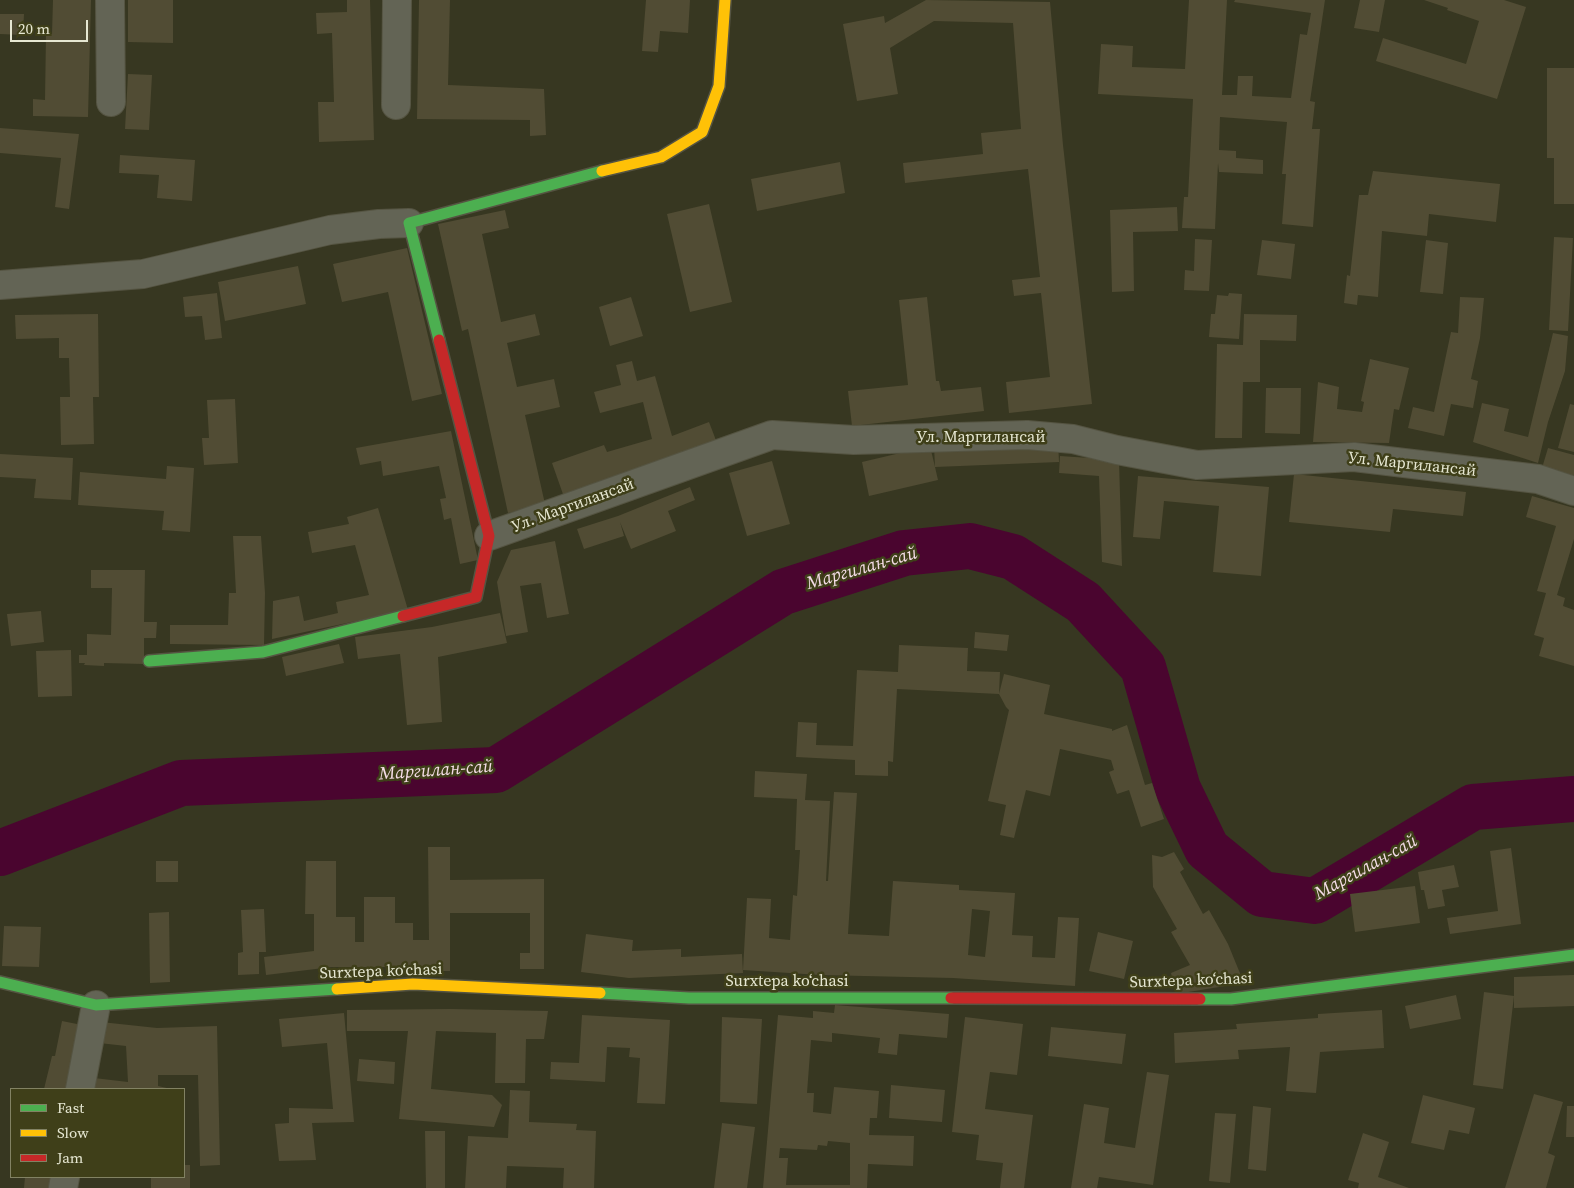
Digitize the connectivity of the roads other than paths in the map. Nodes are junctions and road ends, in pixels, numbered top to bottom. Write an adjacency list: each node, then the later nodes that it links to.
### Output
1 (110, 0): 4 (street)
2 (397, 0): 5 (street)
3 (724, 0): 6 (street)
4 (111, 102)
5 (396, 105)
6 (409, 223): 7 (street); 9 (street)
7 (0, 285)
8 (1574, 491): 9 (street, Ул. Маргилансай)
9 (489, 536): 10 (street)
10 (149, 661)
11 (1574, 956): 13 (street, Surxtepa koʻchasi)
12 (0, 982): 13 (street, Surxtepa koʻchasi)
13 (96, 1004): 14 (street)
14 (80, 1088)

